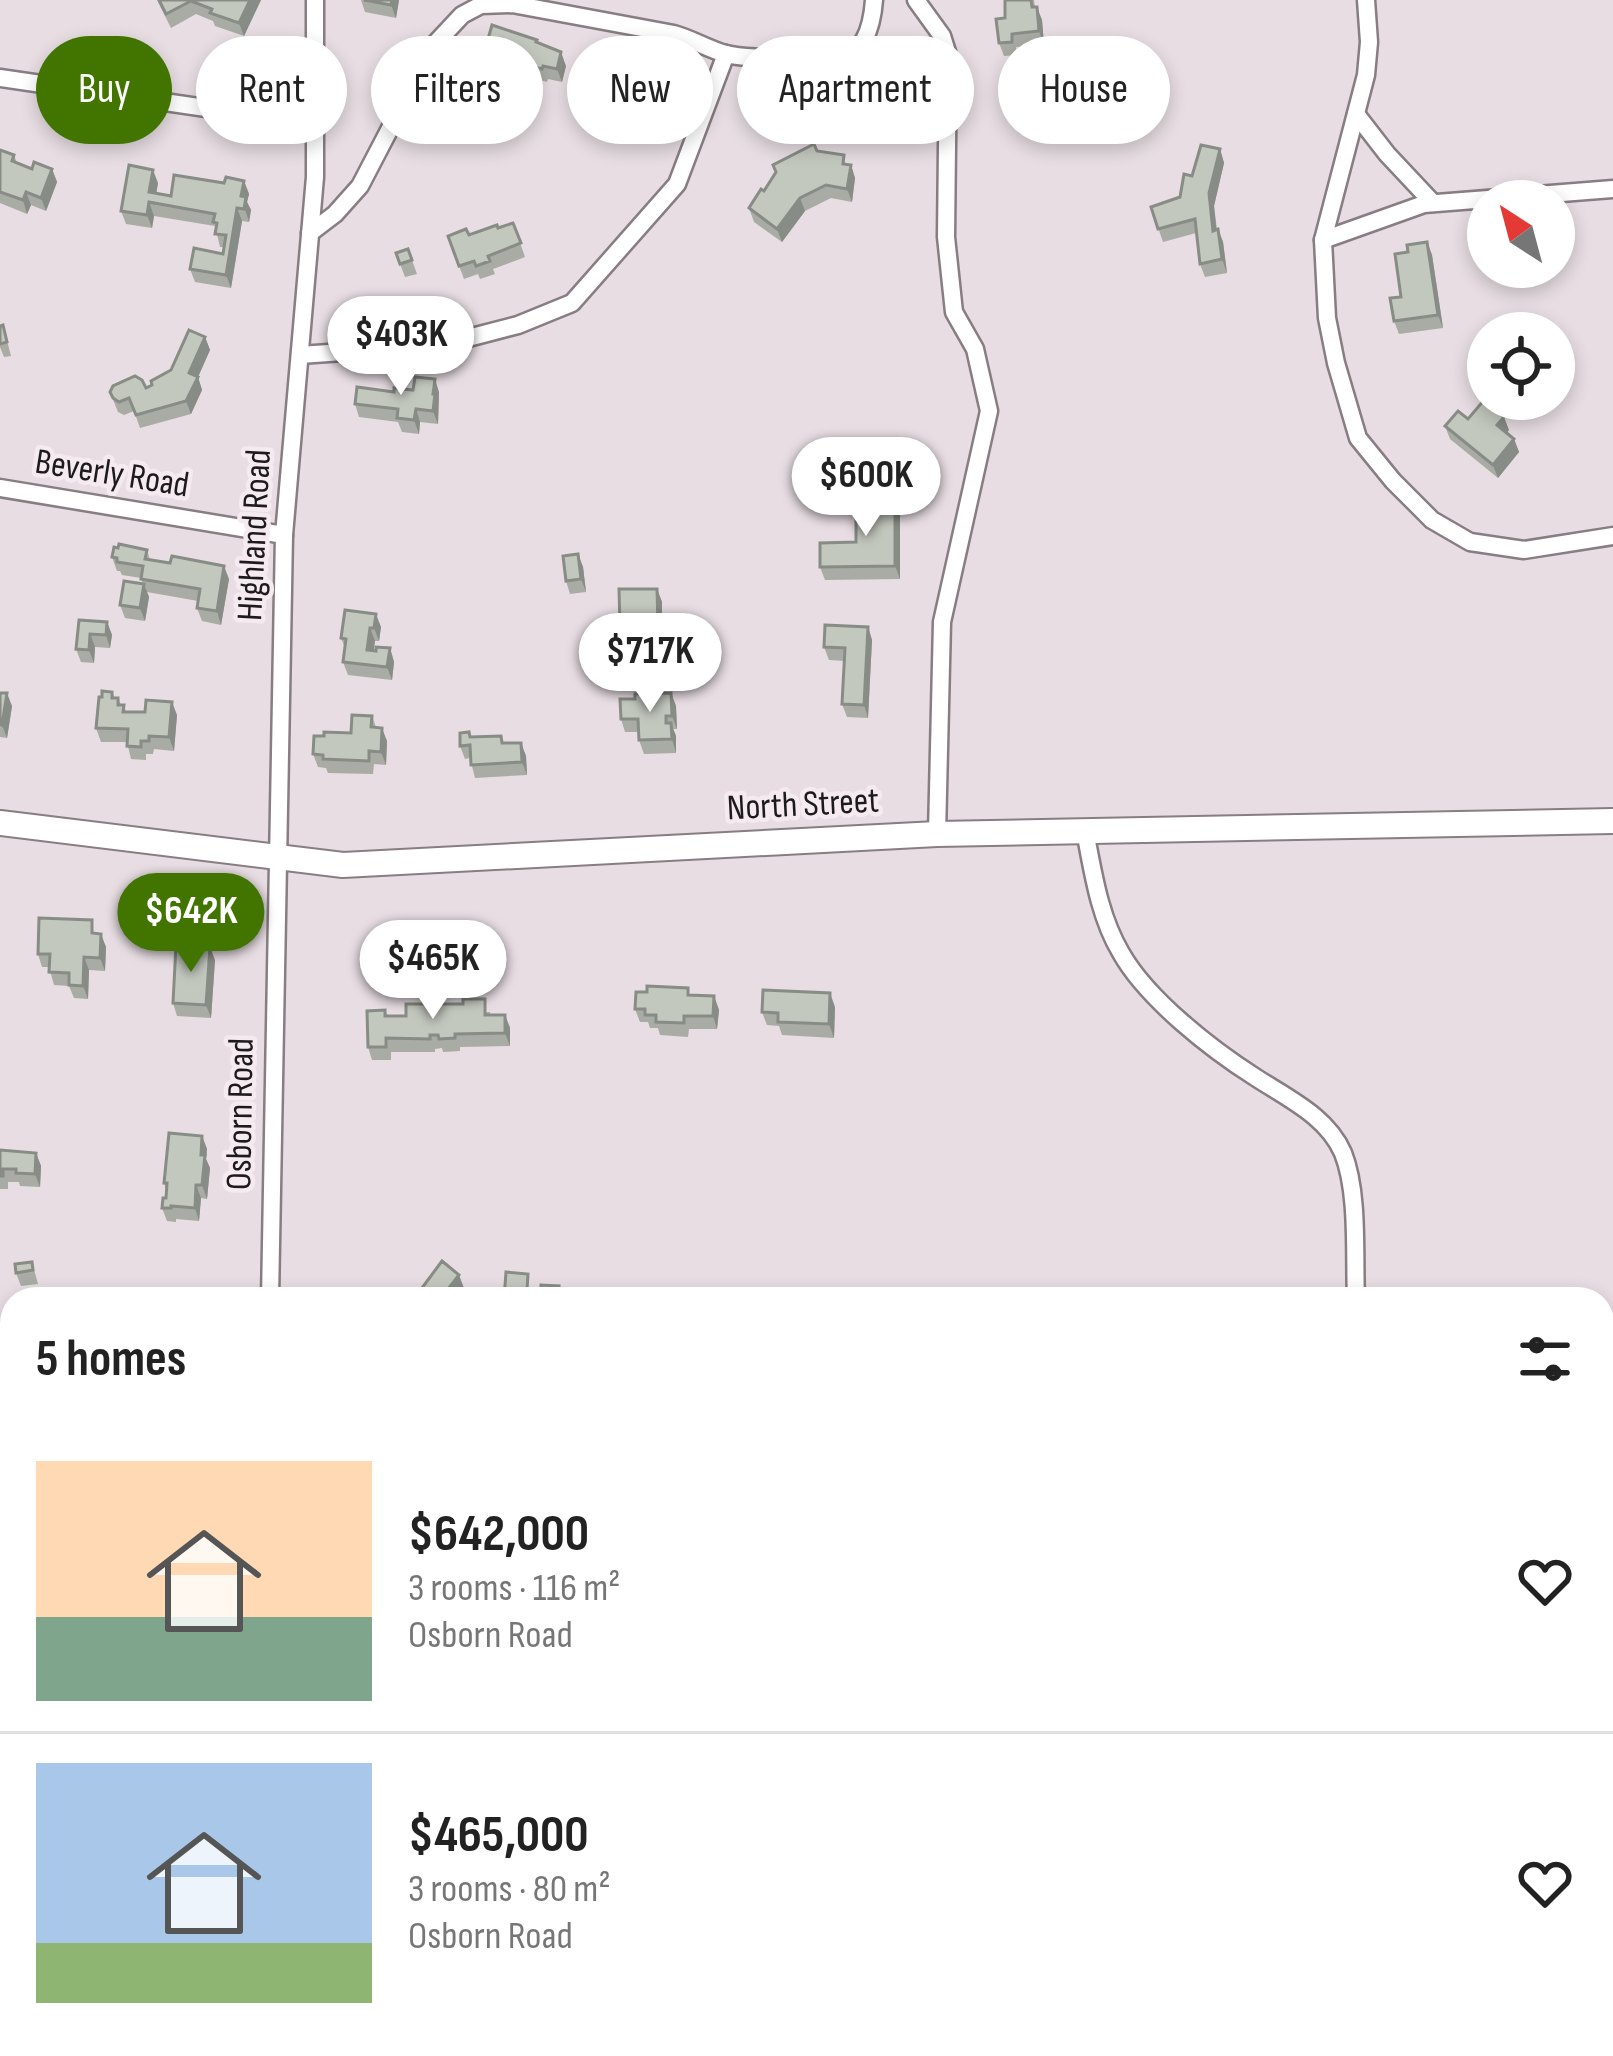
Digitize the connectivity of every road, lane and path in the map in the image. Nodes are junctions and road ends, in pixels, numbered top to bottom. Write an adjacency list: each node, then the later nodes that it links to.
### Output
1 (314, 0): 5 (street, Highland Road)
2 (874, 0): 6 (street)
3 (916, 0): 22 (street)
4 (1366, 0): 9 (street)
5 (314, 36)
6 (726, 54): 13 (street); 15 (street)
7 (0, 78): 8 (street)
8 (196, 107)
9 (1356, 114): 12 (street); 14 (street)
10 (314, 144): 13 (street, Highland Road)
11 (1613, 189): 12 (street)
12 (1433, 203): 14 (street)
13 (310, 232): 15 (street, Highland Road)
14 (1323, 240): 18 (street)
15 (300, 355): 17 (street, Highland Road)
16 (0, 488): 17 (street, Beverly Road)
17 (284, 535): 23 (street, Highland Road)
18 (1613, 536)
19 (1613, 821): 21 (main road, North Street)
20 (0, 823): 23 (main road, North Street)
21 (1085, 831): 22 (main road, North Street); 25 (street)
22 (937, 834): 23 (main road, North Street)
23 (280, 858): 24 (street, Osborn Road)
24 (269, 1287)
25 (1355, 1287)

